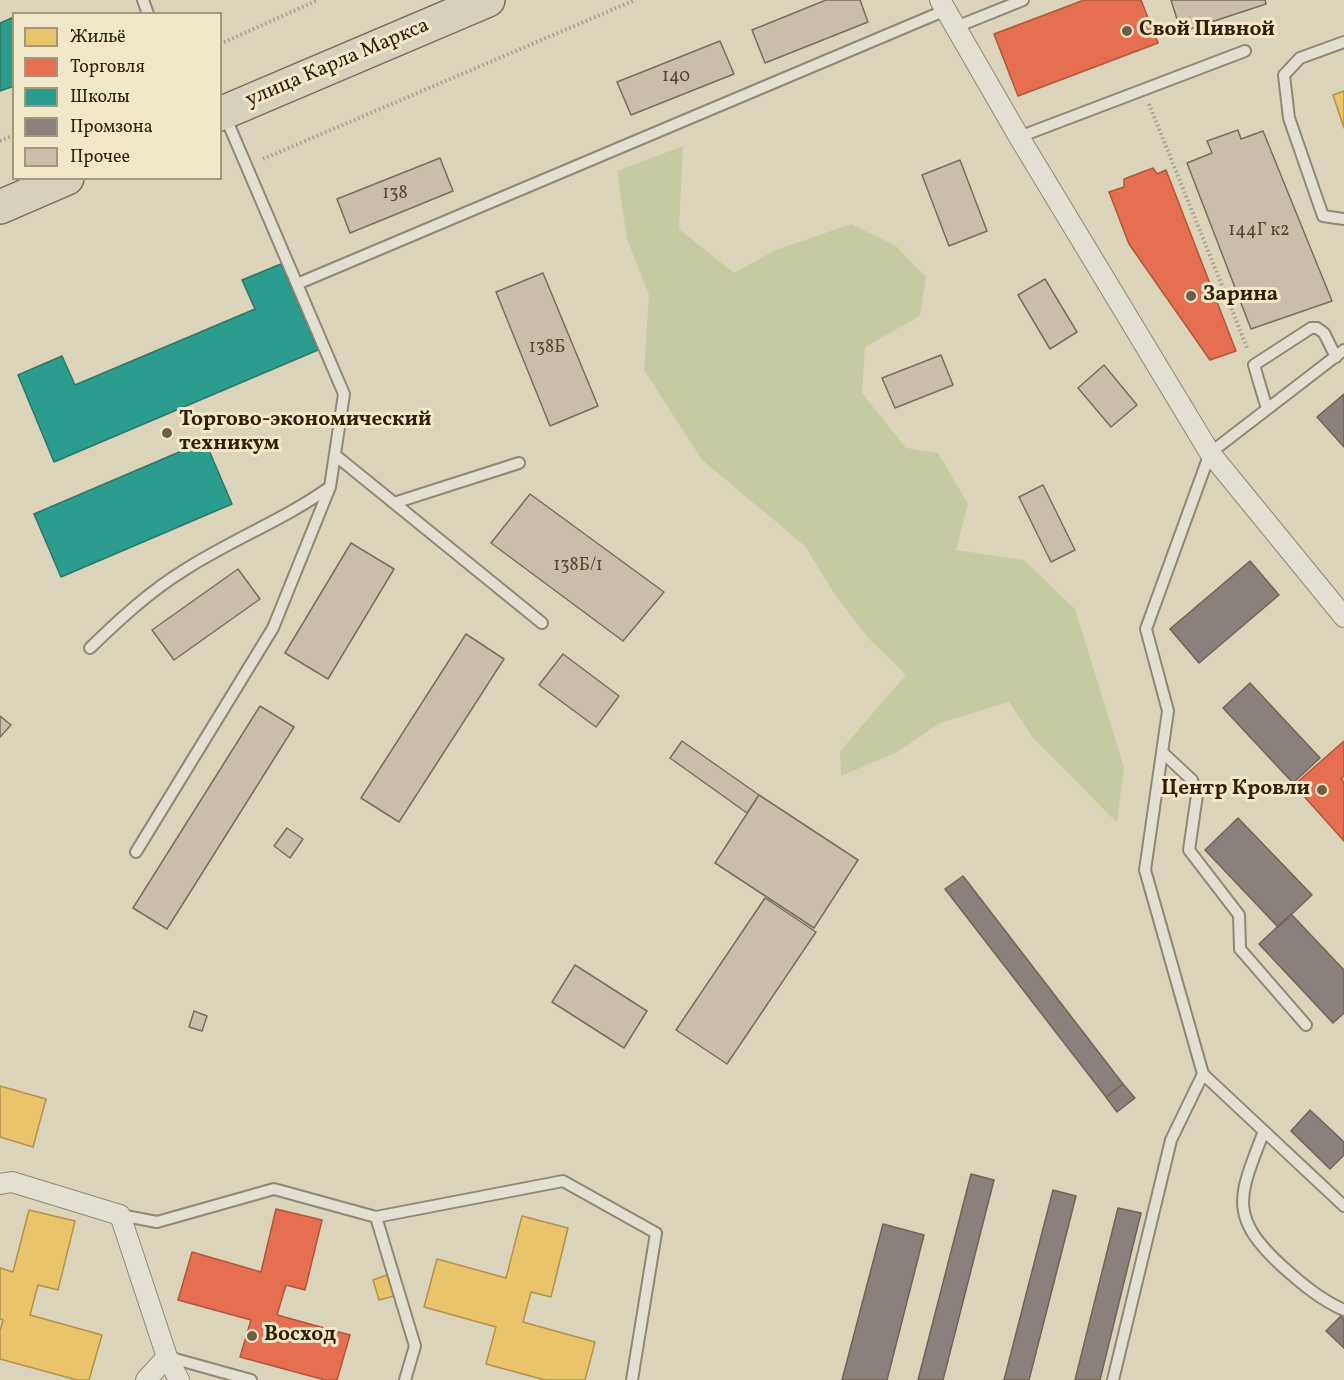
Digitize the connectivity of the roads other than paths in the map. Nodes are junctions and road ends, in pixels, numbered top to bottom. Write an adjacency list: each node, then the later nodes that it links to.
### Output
1 (488, 0): 6 (highway, улица Карла Маркса)
2 (1023, 0): 3 (lane)
3 (948, 13): 7 (street); 11 (lane)
4 (1344, 42): 10 (lane)
5 (1245, 51): 7 (lane)
6 (222, 113): 11 (lane)
7 (1019, 137): 14 (street)
8 (62, 180): 9 (highway)
9 (0, 207)
10 (1344, 219)
11 (297, 284): 15 (lane)
12 (1340, 353): 13 (lane); 13 (lane)
13 (1267, 409): 14 (lane)
14 (1210, 453): 19 (street); 22 (lane)
15 (335, 455): 17 (lane); 18 (lane)
16 (519, 463): 18 (lane)
17 (330, 487): 21 (lane); 23 (lane)
18 (394, 503): 20 (lane)
19 (1344, 617)
20 (542, 623)
21 (90, 648)
22 (1162, 752): 24 (lane); 25 (lane)
23 (136, 852)
24 (1306, 1025)
25 (1203, 1074): 26 (lane); 38 (lane)
26 (1264, 1131): 28 (lane); 31 (lane)
27 (0, 1184): 29 (street)
28 (1344, 1206)
29 (120, 1215): 30 (lane); 32 (street)
30 (376, 1217): 36 (lane); 37 (lane)
31 (1344, 1310)
32 (167, 1357): 33 (street); 34 (street); 35 (lane)
33 (146, 1380)
34 (179, 1380)
35 (251, 1380)
36 (405, 1380)
37 (633, 1380)
38 (1113, 1380)

